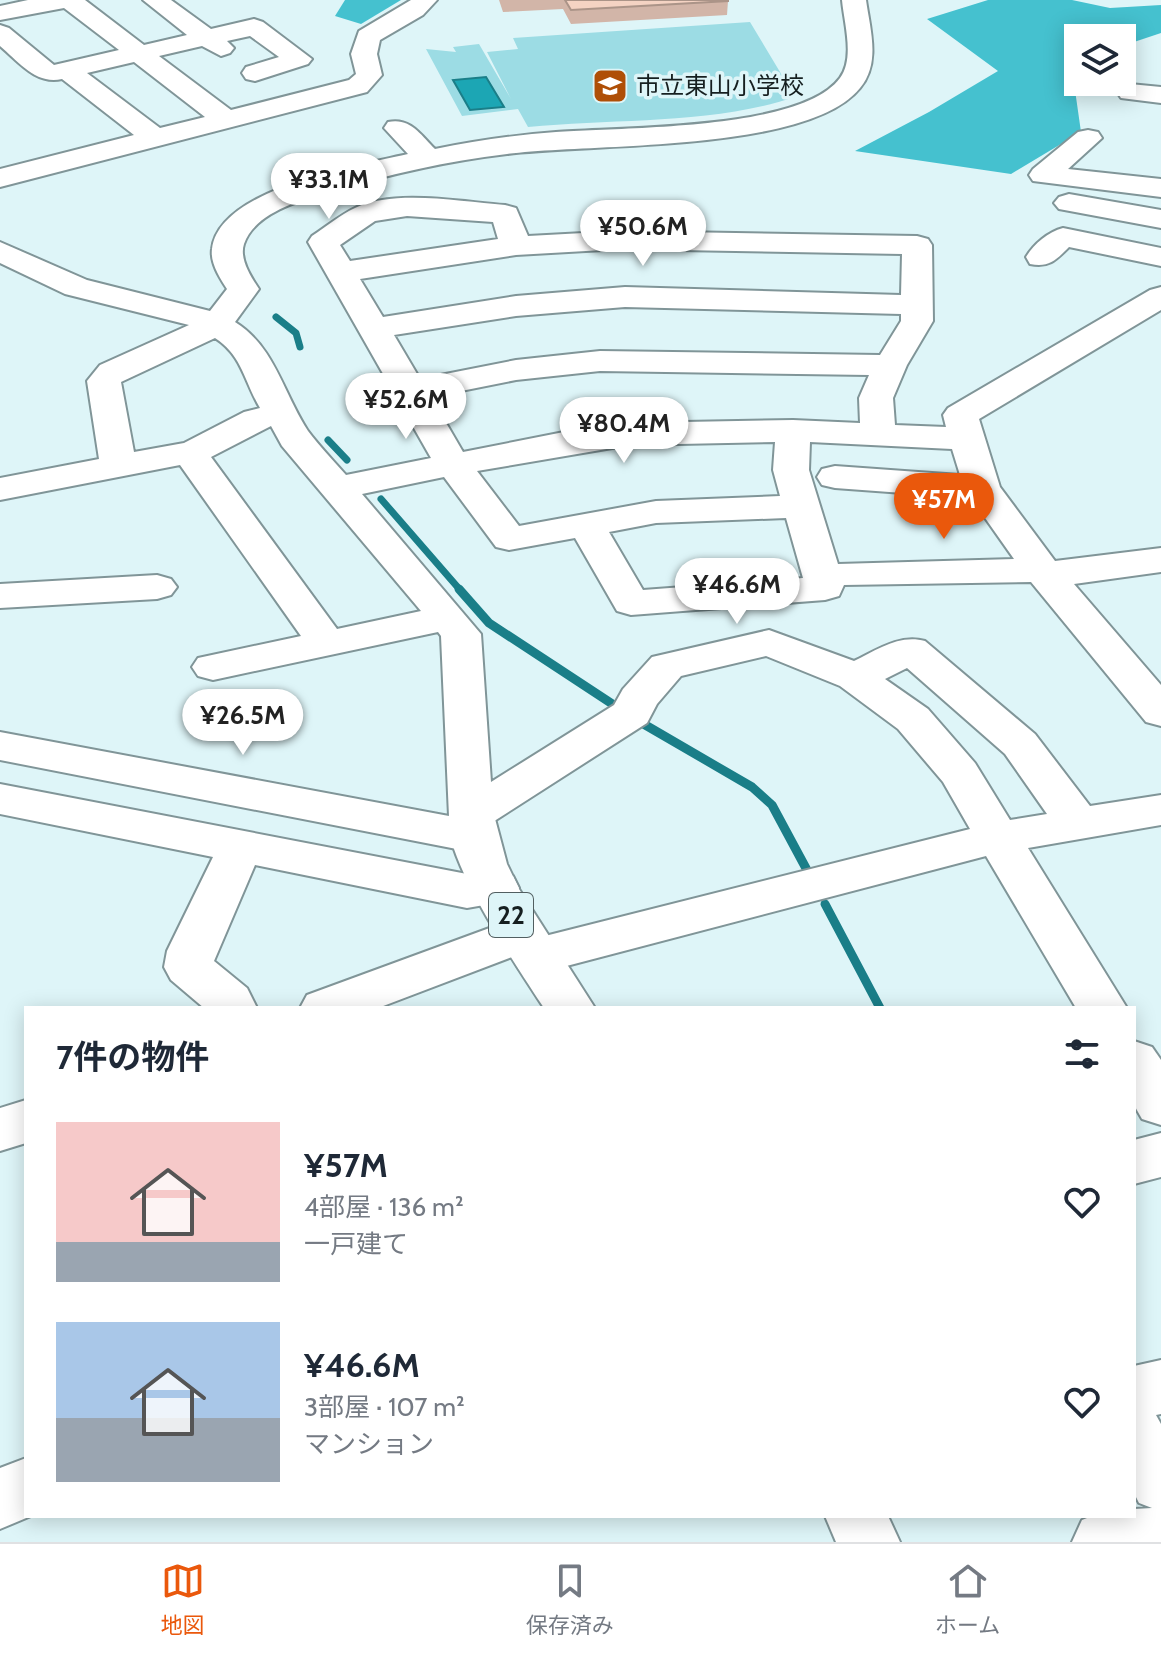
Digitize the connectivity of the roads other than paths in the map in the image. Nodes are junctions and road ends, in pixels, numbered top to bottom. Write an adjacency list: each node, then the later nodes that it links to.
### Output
1 (67, 0): 5 (street); 8 (street)
2 (155, 0): 7 (street)
3 (425, 0): 13 (street)
4 (854, 0): 18 (street)
5 (0, 13)
6 (0, 33): 9 (street)
7 (207, 38): 8 (street); 10 (street); 10 (street)
8 (137, 53): 9 (street); 14 (street)
9 (67, 70): 16 (street)
10 (255, 73): 13 (street)
11 (1136, 93): 12 (street)
12 (1161, 95)
13 (297, 103): 14 (street)
14 (228, 121): 16 (street)
15 (397, 128): 18 (street)
16 (155, 138): 19 (street)
17 (1088, 138): 21 (street)
18 (427, 157): 20 (street)
19 (0, 178)
20 (321, 184): 23 (street); 32 (street)
21 (1161, 188)
22 (1063, 202): 24 (street)
23 (366, 214): 25 (street); 29 (street)
24 (1161, 219)
25 (516, 246): 29 (street); 31 (street)
26 (0, 251): 32 (street)
27 (1041, 257): 28 (street)
28 (1161, 257)
29 (341, 272): 33 (street)
30 (1161, 297): 39 (street)
31 (918, 305): 33 (street); 34 (street)
32 (216, 324): 36 (street); 42 (street)
33 (374, 328): 35 (street)
34 (890, 365): 35 (street); 38 (street)
35 (411, 391): 41 (street)
36 (280, 414): 40 (street); 44 (street)
37 (793, 431): 38 (street); 41 (street); 47 (street)
38 (878, 433): 39 (street)
39 (966, 439): 45 (street)
40 (190, 454): 42 (street); 55 (street)
41 (452, 463): 44 (street); 48 (street)
42 (119, 468): 46 (street)
43 (835, 477): 45 (street)
44 (339, 487): 54 (street)
45 (982, 488): 50 (street)
46 (0, 489)
47 (799, 506): 48 (street); 48 (street)
48 (585, 523)
49 (1161, 560): 50 (street)
50 (1044, 573): 51 (street); 58 (street)
51 (846, 574)
52 (157, 587): 53 (street)
53 (0, 596)
54 (448, 618): 55 (street); 66 (street)
55 (327, 644): 56 (street)
56 (213, 667)
57 (855, 677): 63 (street); 64 (street); 66 (street)
58 (1161, 712)
59 (0, 746): 66 (street)
60 (0, 773): 66 (street)
61 (0, 799): 65 (street)
62 (1161, 810): 63 (street)
63 (1079, 824): 64 (street)
64 (996, 838): 67 (street); 71 (street)
65 (241, 846): 66 (street); 68 (street)
66 (480, 849): 67 (street, 22)
67 (529, 945): 69 (street); 70 (street, 22)
68 (231, 1006)
69 (331, 1006)
70 (569, 1006)
71 (1101, 1006)
72 (1136, 1064): 73 (street)
73 (1161, 1104)
74 (24, 1122): 75 (street)
75 (0, 1130)
76 (1161, 1155): 77 (street)
77 (1136, 1161)
78 (1161, 1387): 79 (street)
79 (1136, 1393)
80 (1136, 1438): 81 (street)
81 (1161, 1482)
82 (24, 1488): 83 (street)
83 (0, 1499)
84 (857, 1518): 85 (street)
85 (868, 1542)

